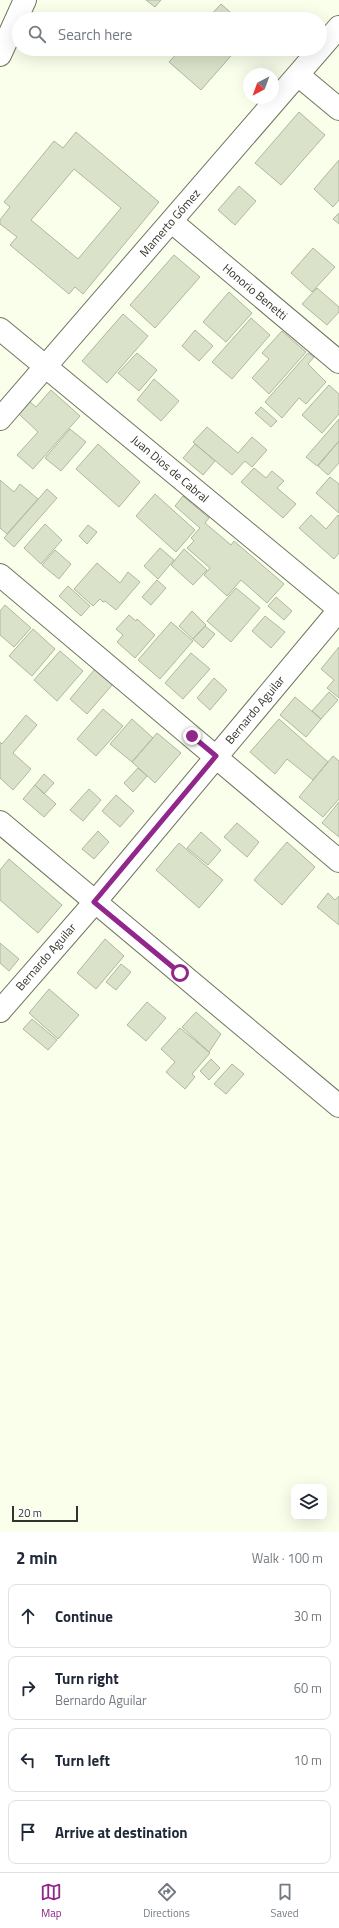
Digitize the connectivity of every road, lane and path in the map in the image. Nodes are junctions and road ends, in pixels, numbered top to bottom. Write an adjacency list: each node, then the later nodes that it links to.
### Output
1 (26, 0): 2 (street)
2 (20, 12)
3 (339, 27): 5 (street, Mamerto Gómez)
4 (12, 30): 6 (street)
5 (327, 41)
6 (0, 55)
7 (314, 56): 8 (street, Mamerto Gómez)
8 (298, 75): 9 (street); 10 (street, Mamerto Gómez)
9 (339, 109)
10 (172, 222): 12 (street, Honorio Benetti); 13 (street, Mamerto Gómez)
11 (0, 329): 13 (street, Juan Dios de Cabral)
12 (339, 362)
13 (45, 366): 14 (street, Mamerto Gómez); 16 (street, Juan Dios de Cabral)
14 (0, 419)
15 (0, 575): 17 (street)
16 (339, 609): 17 (street, Bernardo Aguilar)
17 (216, 756): 19 (street); 20 (street, Bernardo Aguilar)
18 (0, 822): 20 (street)
19 (339, 861)
20 (94, 902): 21 (street, Bernardo Aguilar); 22 (street)
21 (0, 1010)
22 (339, 1106)

